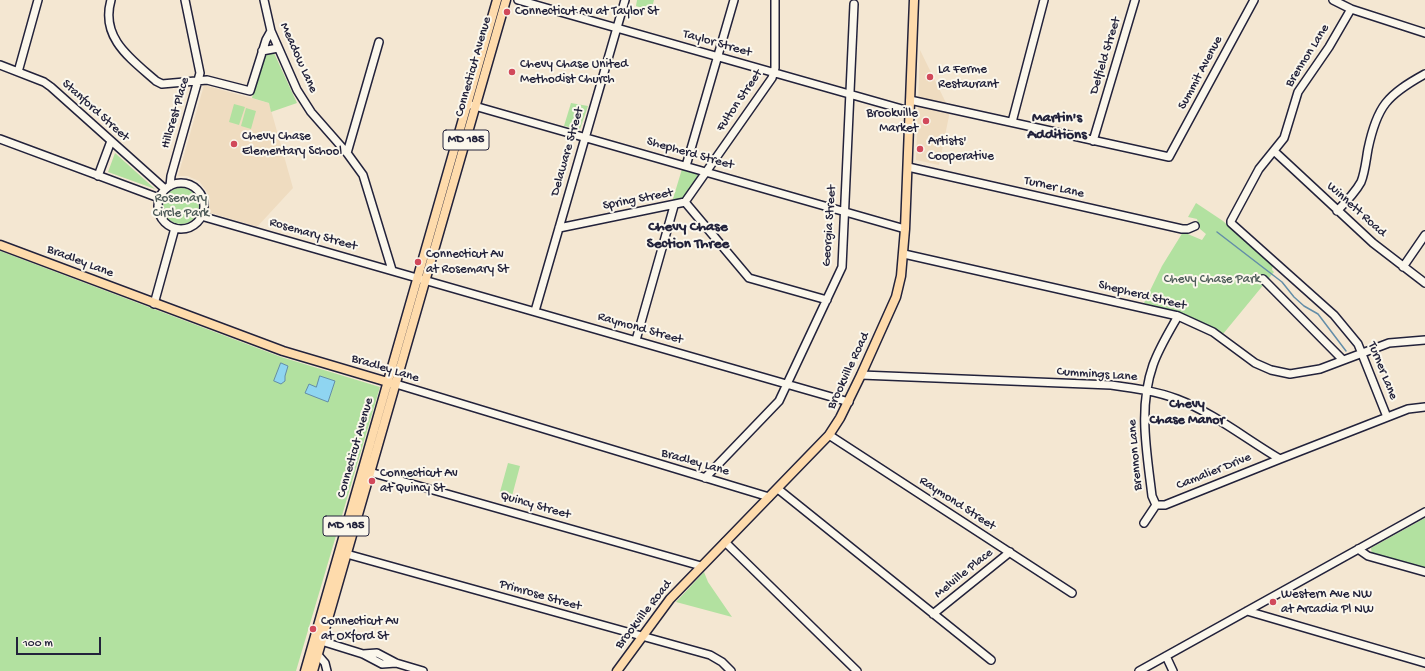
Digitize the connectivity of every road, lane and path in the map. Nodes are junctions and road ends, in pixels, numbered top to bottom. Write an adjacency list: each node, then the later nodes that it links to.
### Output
1 (38, 0): 26 (street)
2 (111, 0): 29 (street)
3 (185, 0): 29 (street, Hillcrest Place)
4 (264, 0): 19 (street, Meadow Lane)
5 (497, 0): 32 (main road, Connecticut Avenue / MD 185)
6 (506, 0): 32 (main road, Connecticut Avenue / MD 185)
7 (518, 0): 18 (street, Taylor Street)
8 (625, 0): 18 (street, Delaware Street)
9 (734, 0): 24 (street)
10 (776, 0): 27 (street, Fulton Street)
11 (914, 0): 31 (main road, Brookville Road)
12 (1044, 0): 34 (street)
13 (1135, 0): 38 (street, Delfield Street)
14 (1253, 0): 38 (street, Summit Avenue)
15 (1333, 0): 17 (street)
16 (854, 4): 30 (street, Georgia Street)
17 (1351, 9): 20 (street); 39 (street, Brennon Lane)
18 (616, 27): 24 (street, Taylor Street); 35 (street, Delaware Street)
19 (271, 31): 22 (street, Meadow Lane); 23 (street)
20 (1425, 33)
21 (379, 42): 40 (street)
22 (278, 48): 23 (street); 40 (street, Meadow Lane)
23 (262, 51): 29 (street)
24 (717, 56): 27 (street, Taylor Street); 41 (street)
25 (0, 65): 26 (street, Stanford Street)
26 (18, 72): 37 (street, Stanford Street)
27 (774, 72): 30 (street, Taylor Street); 43 (street, Fulton Street)
28 (1425, 74): 50 (street)
29 (198, 80): 45 (street, Hillcrest Place)
30 (849, 94): 33 (street, Taylor Street); 49 (street, Georgia Street)
31 (910, 100): 33 (main road, Brookville Road); 34 (street)
32 (471, 105): 35 (street, Shepherd Street); 62 (main road, Connecticut Avenue / MD 185)
33 (910, 111): 42 (main road, Brookville Road)
34 (1012, 122): 38 (street)
35 (585, 137): 41 (street, Shepherd Street); 55 (street, Delaware Street)
36 (0, 139): 44 (street)
37 (111, 141): 44 (street); 45 (street, Stanford Street)
38 (1093, 141)
39 (1274, 151): 50 (street, Winnett Road); 52 (street, Brennon Lane)
40 (347, 153): 61 (street, Meadow Lane)
41 (686, 166): 43 (street, Shepherd Street)
42 (908, 167): 53 (street, Turner Lane); 56 (main road, Brookville Road)
43 (706, 172): 47 (street, Fulton Street); 49 (street, Shepherd Street)
44 (98, 176): 46 (street)
45 (168, 187): 46 (street); 51 (street)
46 (159, 198): 54 (street)
47 (685, 202): 48 (street, Spring Street); 65 (street, Spring Street)
48 (674, 206): 55 (street, Spring Street); 69 (street)
49 (845, 211): 56 (street, Shepherd Street); 65 (street, Georgia Street)
50 (1337, 211): 60 (street, Winnett Road)
51 (201, 216): 54 (street); 61 (street, Rosemary Street)
52 (1231, 220): 71 (street, Turner Lane)
53 (1195, 226)
54 (175, 228): 66 (street)
55 (559, 228): 67 (street, Delaware Street)
56 (905, 229): 59 (main road, Brookville Road)
57 (1425, 235): 60 (street)
58 (0, 245): 66 (main road, Bradley Lane)
59 (904, 254): 68 (street, Shepherd Street); 73 (main road, Brookville Road)
60 (1403, 267): 64 (street, Winnett Road)
61 (392, 270): 62 (street, Rosemary Street)
62 (422, 279): 67 (street, Raymond Street); 74 (main road, Connecticut Avenue / MD 185); 76 (main road, Connecticut Avenue / MD 185)
63 (1263, 279): 72 (street)
64 (1425, 283)
65 (827, 300): 75 (street, Georgia Street)
66 (154, 304): 74 (main road, Bradley Lane)
67 (535, 311): 69 (street, Raymond Street)
68 (1178, 316): 72 (street, Shepherd Street); 77 (street, Brennon Lane)
69 (636, 340): 75 (street, Raymond Street)
70 (1425, 340): 71 (street, Shepherd Street)
71 (1362, 353): 72 (street, Shepherd Street); 80 (street, Turner Lane)
72 (1343, 360)
73 (862, 375): 77 (street, Cummings Lane); 78 (main road, Brookville Road)
74 (387, 382): 76 (main road, Bradley Lane); 83 (main road, Connecticut Avenue / MD 185)
75 (788, 383): 78 (street, Raymond Street); 84 (street, Georgia Street)
76 (396, 384): 83 (main road, Connecticut Avenue / MD 185); 84 (street, Bradley Lane)
77 (1147, 391): 82 (street, Cummings Lane); 87 (street, Brennon Lane)
78 (849, 402): 81 (main road, Brookville Road)
79 (1425, 407): 80 (street)
80 (1387, 417): 82 (street)
81 (829, 435): 85 (main road, Brookville Road); 92 (street, Raymond Street)
82 (1280, 459): 87 (street, Camalier Drive)
83 (366, 471): 93 (main road, Connecticut Avenue / MD 185); 94 (street, Quincy Street)
84 (705, 478): 86 (street, Bradley Lane)
85 (778, 489): 86 (main road, Brookville Road); 98 (street)
86 (769, 497): 90 (main road, Brookville Road)
87 (1156, 505): 89 (street, Brennon Lane)
88 (1425, 512): 91 (street)
89 (1144, 523)
90 (726, 542): 94 (main road, Brookville Road); 111 (street)
91 (1358, 549): 95 (street); 97 (street)
92 (1010, 552): 96 (street, Raymond Street); 98 (street, Melville Place)
93 (343, 553): 99 (street, Primrose Street); 100 (main road, Connecticut Avenue / MD 185)
94 (701, 566): 99 (main road, Brookville Road)
95 (1425, 572)
96 (1072, 593)
97 (1247, 611): 102 (street); 104 (street)
98 (933, 614): 103 (street)
99 (641, 637): 109 (main road, Brookville Road); 110 (street, Primrose Street)
100 (318, 640): 101 (main road, Connecticut Avenue / MD 185); 105 (main road, Connecticut Avenue / MD 185); 108 (street)
101 (318, 655): 106 (main road, Connecticut Avenue / MD 185); 107 (street)
102 (1166, 656): 112 (street); 113 (street)
103 (991, 660)
104 (1425, 663)
105 (304, 671)
106 (313, 671)
107 (327, 671)
108 (423, 671)
109 (617, 671)
110 (730, 671)
111 (857, 671)
112 (1139, 671)
113 (1173, 671)

